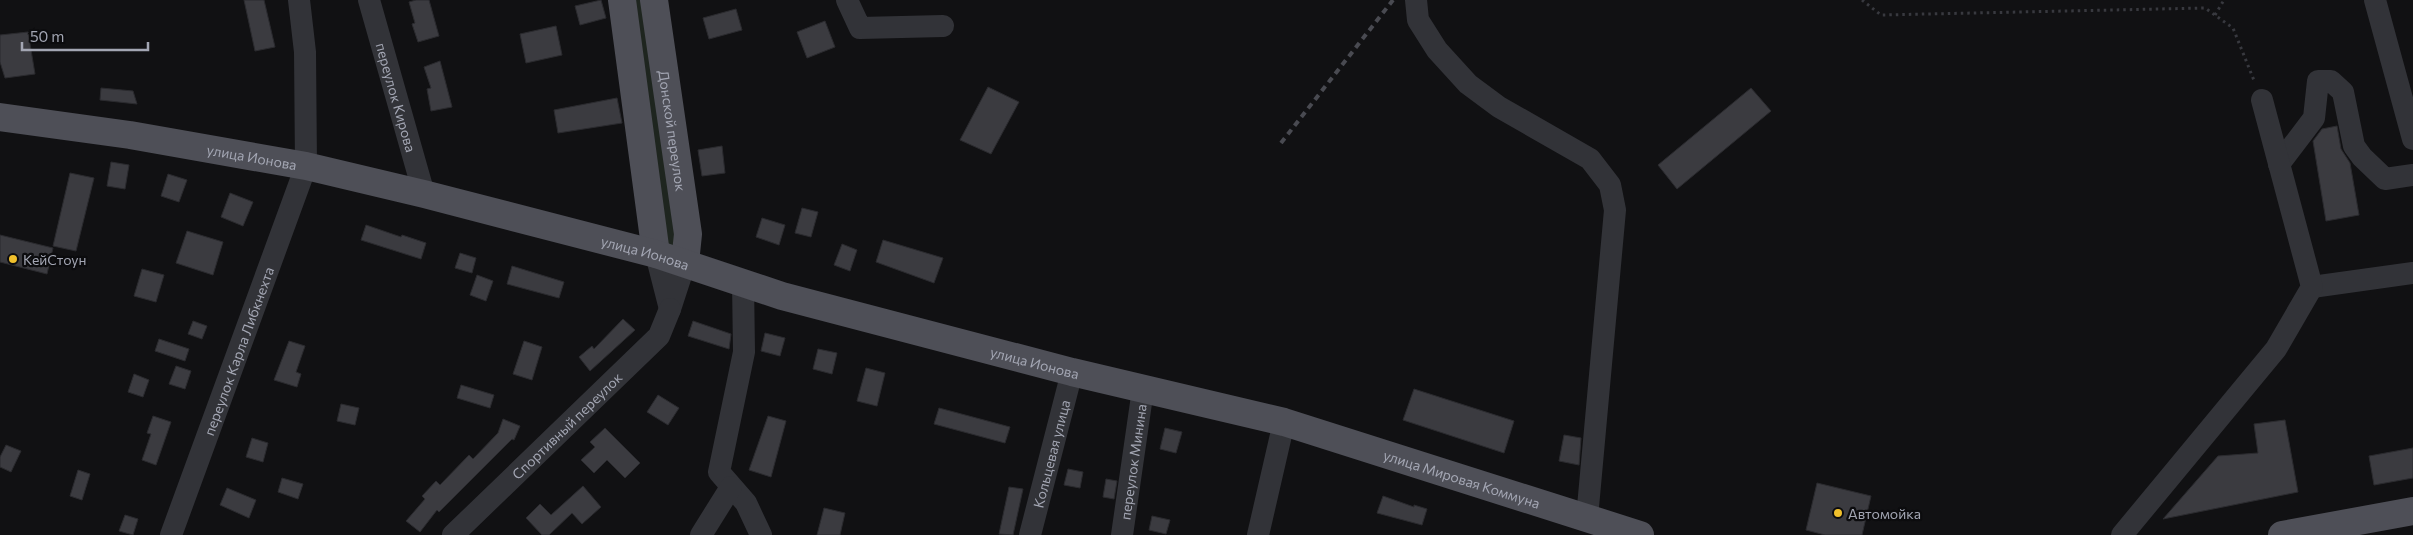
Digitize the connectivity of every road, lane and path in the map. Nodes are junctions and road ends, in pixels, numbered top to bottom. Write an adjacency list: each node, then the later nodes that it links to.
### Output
1 (299, 0): 16 (street)
2 (369, 0): 18 (street, переулок Кирова)
3 (622, 0): 19 (main road)
4 (654, 0): 20 (main road, Донской переулок)
5 (847, 0): 11 (street)
6 (1416, 0): 30 (street)
7 (1862, 0): 10 (path)
8 (2224, 0): 10 (path)
9 (2375, 0): 14 (street)
10 (2215, 15): 12 (path)
11 (943, 26)
12 (2262, 100): 15 (street)
13 (0, 117): 16 (main road, улица Ионова)
14 (2413, 140)
15 (2279, 164): 17 (street); 23 (street)
16 (306, 166): 18 (main road, улица Ионова); 32 (street, переулок Карла Либкнехта)
17 (2413, 175)
18 (424, 194): 19 (main road, улица Ионова)
19 (656, 254): 20 (main road, улица Ионова); 24 (street)
20 (685, 263): 22 (main road, улица Ионова); 24 (street, Спортивный переулок)
21 (2413, 273): 23 (street)
22 (743, 282): 25 (main road, улица Ионова); 28 (street)
23 (2312, 287): 40 (street)
24 (670, 309): 33 (street, Спортивный переулок)
25 (1072, 372): 26 (main road, улица Ионова); 36 (street, Кольцевая улица)
26 (1143, 389): 27 (main road, улица Ионова); 37 (street, переулок Минина)
27 (1284, 422): 30 (main road, улица Мировая Коммуна); 38 (street)
28 (731, 487): 34 (street); 35 (street)
29 (2413, 512): 31 (main road)
30 (1587, 518): 39 (main road, улица Мировая Коммуна)
31 (2351, 529): 41 (main road)
32 (170, 535)
33 (453, 535)
34 (701, 535)
35 (761, 535)
36 (1030, 535)
37 (1122, 535)
38 (1258, 535)
39 (1640, 535)
40 (2122, 535)
41 (2282, 535)

